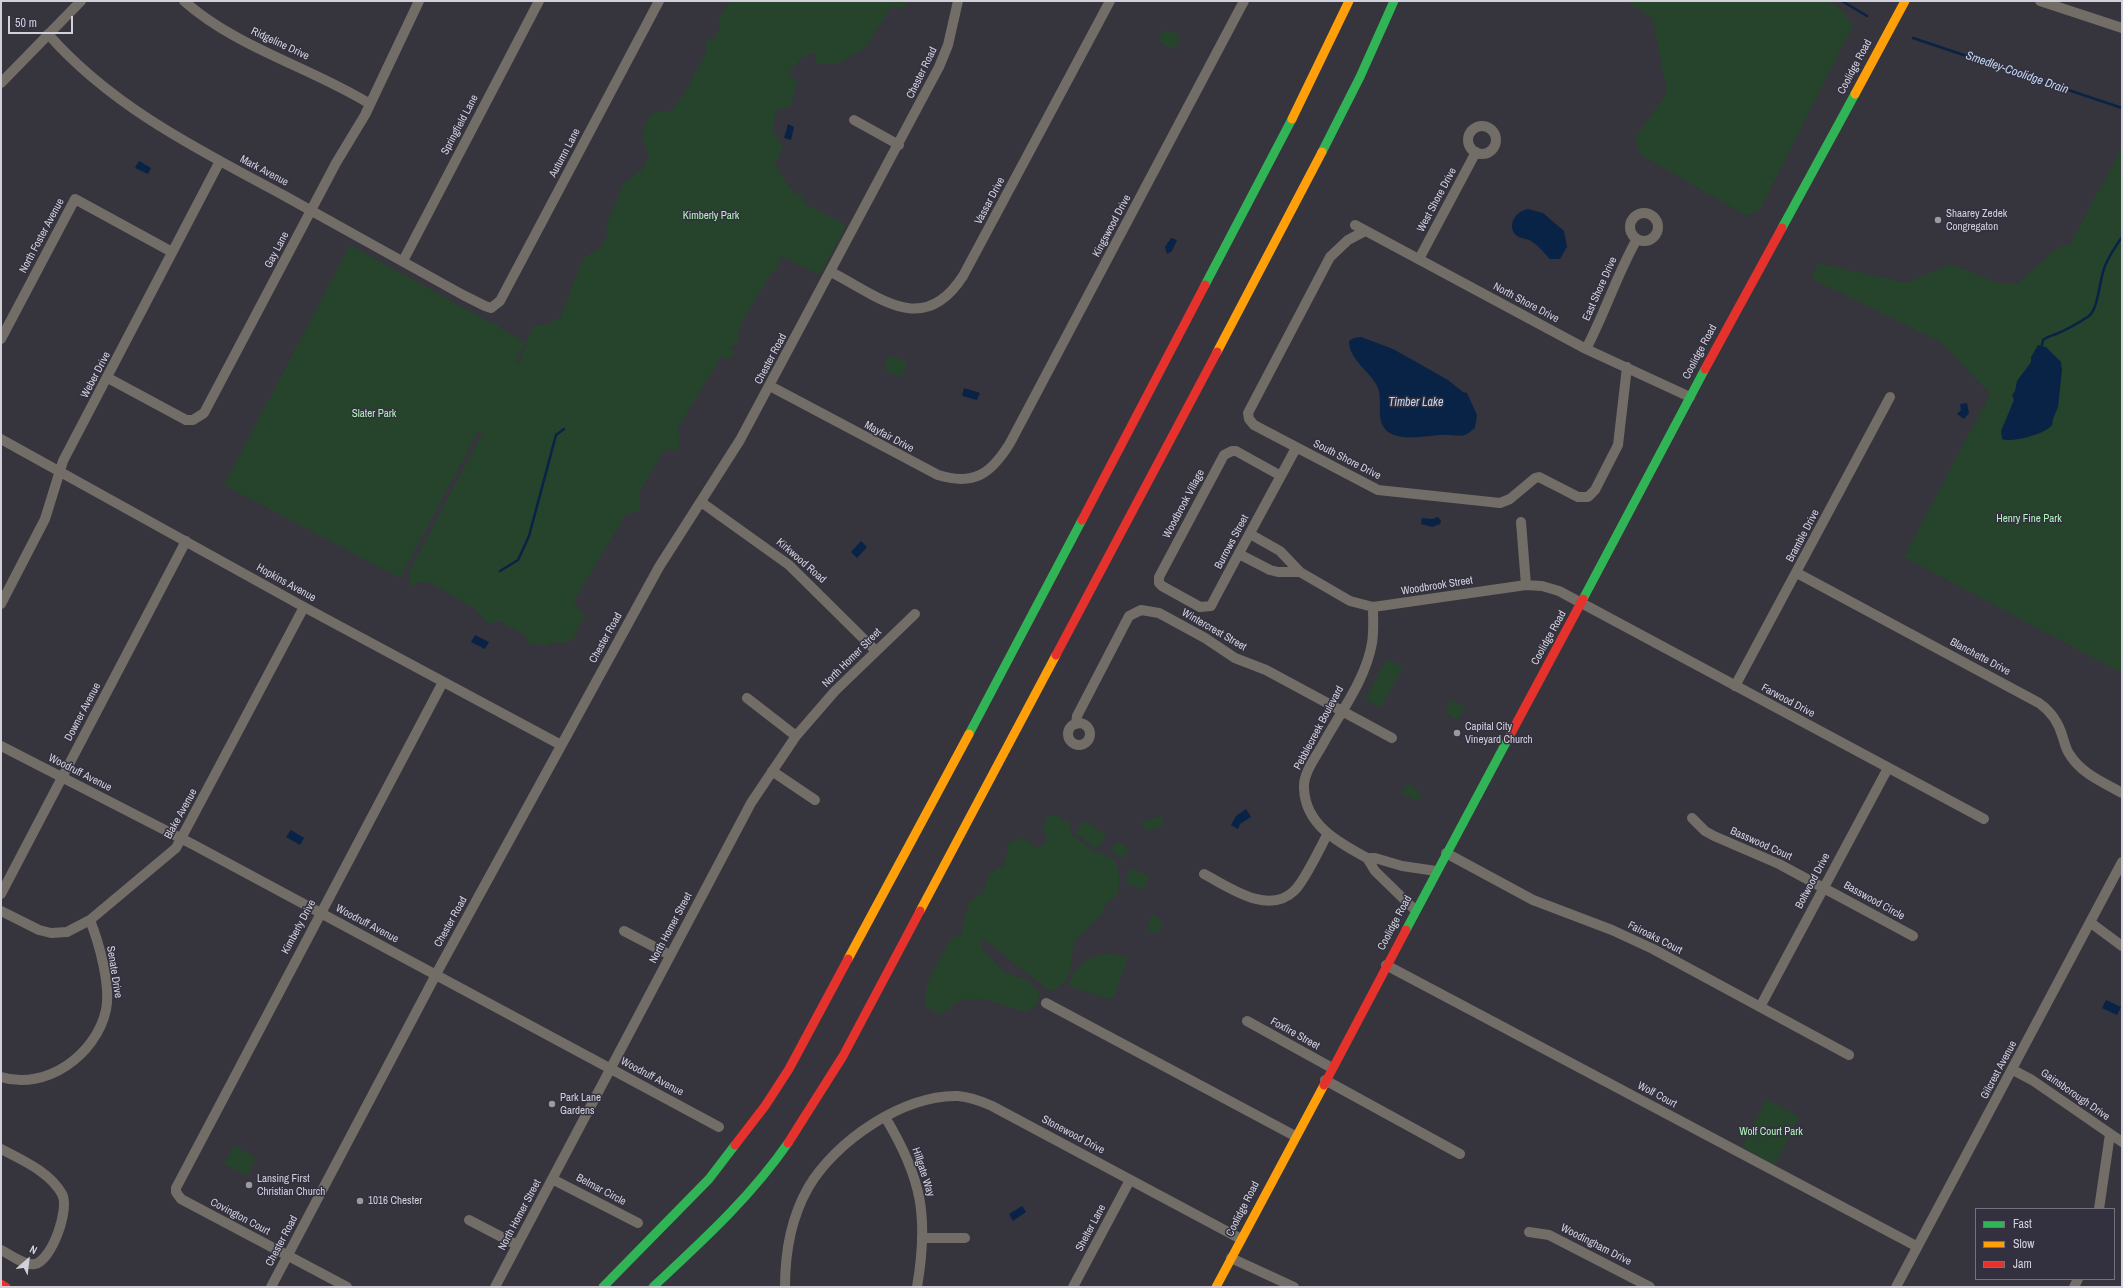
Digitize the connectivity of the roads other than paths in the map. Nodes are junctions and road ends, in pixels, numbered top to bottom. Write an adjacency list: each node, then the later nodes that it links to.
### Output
1 (81, 1): 15 (street)
2 (184, 1): 17 (street, Ridgeline Drive)
3 (419, 1): 17 (street, Gay Lane)
4 (539, 1): 28 (street, Springfield Lane)
5 (659, 1): 30 (street, Autumn Lane)
6 (958, 1): 19 (street, Chester Road)
7 (1110, 1): 29 (street, Vassar Drive)
8 (1244, 1): 40 (street, Kingswood Drive)
9 (1349, 1): 113 (main road)
10 (1394, 1): 135 (main road)
11 (1905, 1): 36 (main road, Coolidge Road)
12 (2040, 1): 13 (street)
13 (2052, 3): 14 (street)
14 (2122, 28)
15 (48, 34): 16 (street); 21 (street, Mark Avenue)
16 (1, 83)
17 (370, 104): 22 (street, Gay Lane)
18 (854, 120): 19 (street)
19 (899, 144): 29 (street, Chester Road)
20 (1476, 152): 27 (street, West Shore Drive)
21 (220, 161): 22 (street, Mark Avenue); 26 (street, Weber Drive)
22 (311, 210): 28 (street, Mark Avenue); 34 (street, Gay Lane)
23 (1355, 225): 24 (street, North Shore Drive)
24 (1365, 230): 27 (street, North Shore Drive); 39 (street, South Shore Drive)
25 (1637, 239): 32 (street, East Shore Drive)
26 (172, 252): 31 (street, North Foster Avenue); 34 (street, Weber Drive)
27 (1419, 259): 32 (street, North Shore Drive)
28 (403, 261): 30 (street, Mark Avenue)
29 (831, 272): 35 (street, Chester Road)
30 (485, 306)
31 (1, 339)
32 (1586, 349): 33 (street, North Shore Drive)
33 (1627, 367): 36 (street, North Shore Drive); 39 (street, South Shore Drive)
34 (108, 378): 41 (street, Weber Drive)
35 (770, 386): 40 (street, Mayfair Drive); 43 (street, Chester Road)
36 (1690, 397): 54 (main road, Coolidge Road)
37 (1890, 397): 51 (street, Bramble Drive)
38 (1, 439): 41 (street, Hopkins Avenue)
39 (1296, 448): 42 (street, Burrows Street)
40 (998, 461)
41 (59, 471): 46 (street, Hopkins Avenue); 55 (street, Weber Drive)
42 (1281, 476): 45 (street, Burrows Street); 52 (street, Woodbrook Village)
43 (701, 502): 59 (street, Kirkwood Road); 67 (street, Chester Road)
44 (1521, 522): 53 (street)
45 (1250, 534): 47 (street, Burrows Street); 48 (street, Woodbrook Street)
46 (186, 541): 56 (street, Hopkins Avenue); 71 (street, Downer Avenue)
47 (1239, 554): 49 (street, Woodbrook Street); 52 (street, Burrows Street)
48 (1287, 556): 49 (street); 50 (street, Woodbrook Street)
49 (1278, 572): 50 (street, Woodbrook Street)
50 (1300, 572): 57 (street, Woodbrook Street)
51 (1797, 573): 61 (street, Bramble Drive); 72 (street, Blanchette Drive)
52 (1159, 577)
53 (1526, 585): 54 (street, Woodbrook Street); 57 (street, Woodbrook Street)
54 (1581, 603): 61 (street, Farwood Drive); 78 (main road, Coolidge Road)
55 (1, 604)
56 (304, 607): 60 (street, Hopkins Avenue); 77 (street, Blake Avenue)
57 (1373, 607): 63 (street, Pebblecreek Boulevard)
58 (915, 614): 59 (street, North Homer Street)
59 (875, 650): 65 (street, North Homer Street)
60 (443, 682): 67 (street, Hopkins Avenue); 87 (street, Kimberly Drive)
61 (1735, 686): 69 (street, Farwood Drive)
62 (747, 698): 65 (street)
63 (1341, 711): 64 (street, Wintercrest Street); 66 (street, Wintercrest Street); 76 (street, Pebblecreek Boulevard)
64 (1076, 724)
65 (796, 736): 70 (street, North Homer Street)
66 (1392, 738)
67 (561, 745): 95 (street, Chester Road)
68 (1, 746): 71 (street, Woodruff Avenue)
69 (1888, 768): 75 (street, Farwood Drive); 83 (street, Boltwood Drive)
70 (772, 771): 73 (street); 93 (street, North Homer Street)
71 (62, 777): 77 (street, Woodruff Avenue); 84 (street, Downer Avenue)
72 (2122, 792)
73 (815, 800)
74 (1692, 818): 83 (street, Basswood Court)
75 (1984, 819)
76 (1327, 835): 79 (street, Pebblecreek Boulevard); 82 (street)
77 (181, 840): 87 (street, Woodruff Avenue); 88 (street, Blake Avenue)
78 (1446, 853): 81 (main road, Coolidge Road); 97 (street, Fairoaks Court)
79 (1367, 858): 81 (street, Pebblecreek Boulevard); 85 (street, Pebblecreek Boulevard)
80 (2122, 862): 89 (street, Gilcrest Avenue)
81 (1436, 871): 85 (main road, Coolidge Road)
82 (1204, 874)
83 (1824, 887): 91 (street, Basswood Circle); 97 (street, Boltwood Drive)
84 (1, 894)
85 (1415, 910): 94 (main road, Coolidge Road)
86 (1, 911): 88 (street, Blake Avenue)
87 (320, 913): 95 (street, Woodruff Avenue); 115 (street, Kimberly Drive)
88 (90, 920): 103 (street, Senate Drive)
89 (2091, 923): 92 (street); 102 (street, Gilcrest Avenue)
90 (624, 931): 93 (street)
91 (1913, 936)
92 (2122, 946)
93 (670, 955): 100 (street, North Homer Street)
94 (1386, 965): 101 (main road, Coolidge Road); 124 (street, Wolf Court)
95 (436, 974): 100 (street, Woodruff Avenue); 126 (street, Chester Road)
96 (1046, 1003): 108 (street)
97 (1760, 1007): 99 (street, Fairoaks Court)
98 (1247, 1021): 101 (street, Foxfire Street)
99 (1849, 1055)
100 (610, 1068): 106 (street, Woodruff Avenue); 112 (street, North Homer Street)
101 (1332, 1068): 104 (main road, Coolidge Road)
102 (2013, 1070): 107 (street, Gainsborough Drive); 124 (street, Gilcrest Avenue)
103 (1, 1077)
104 (1325, 1080): 108 (main road, Coolidge Road); 111 (street)
105 (885, 1117): 114 (street, Stonewood Drive); 120 (street, Hillgate Way); 136 (street, Stonewood Drive)
106 (719, 1127)
107 (2110, 1134): 109 (street, Gainsborough Drive); 116 (street)
108 (1295, 1136): 122 (main road, Coolidge Road)
109 (2122, 1142)
110 (1, 1149): 125 (street)
111 (1460, 1154)
112 (552, 1179): 118 (street, Belmar Circle); 123 (street, North Homer Street)
113 (709, 1179): 133 (main road); 134 (main road)
114 (1130, 1180): 122 (street, Stonewood Drive); 138 (street, Shelter Lane)
115 (178, 1183): 126 (street, Covington Court)
116 (2099, 1208)
117 (469, 1220): 123 (street)
118 (638, 1223)
119 (1529, 1232): 141 (street, Woodingham Drive)
120 (924, 1238): 121 (street); 137 (street, Hillgate Way)
121 (965, 1238)
122 (1241, 1239): 127 (main road, Coolidge Road)
123 (517, 1245): 132 (street, North Homer Street)
124 (1916, 1246): 142 (street, Gilcrest Avenue)
125 (1, 1250)
126 (287, 1256): 130 (street, Chester Road); 131 (street, Covington Court)
127 (1231, 1258): 139 (main road, Coolidge Road); 140 (street)
128 (1, 1284): 129 (main road)
129 (6, 1287)
130 (271, 1287)
131 (347, 1287)
132 (495, 1287)
133 (595, 1287)
134 (603, 1287)
135 (653, 1287)
136 (785, 1287)
137 (917, 1287)
138 (1073, 1287)
139 (1216, 1287)
140 (1294, 1287)
141 (1650, 1287)
142 (1896, 1287)

